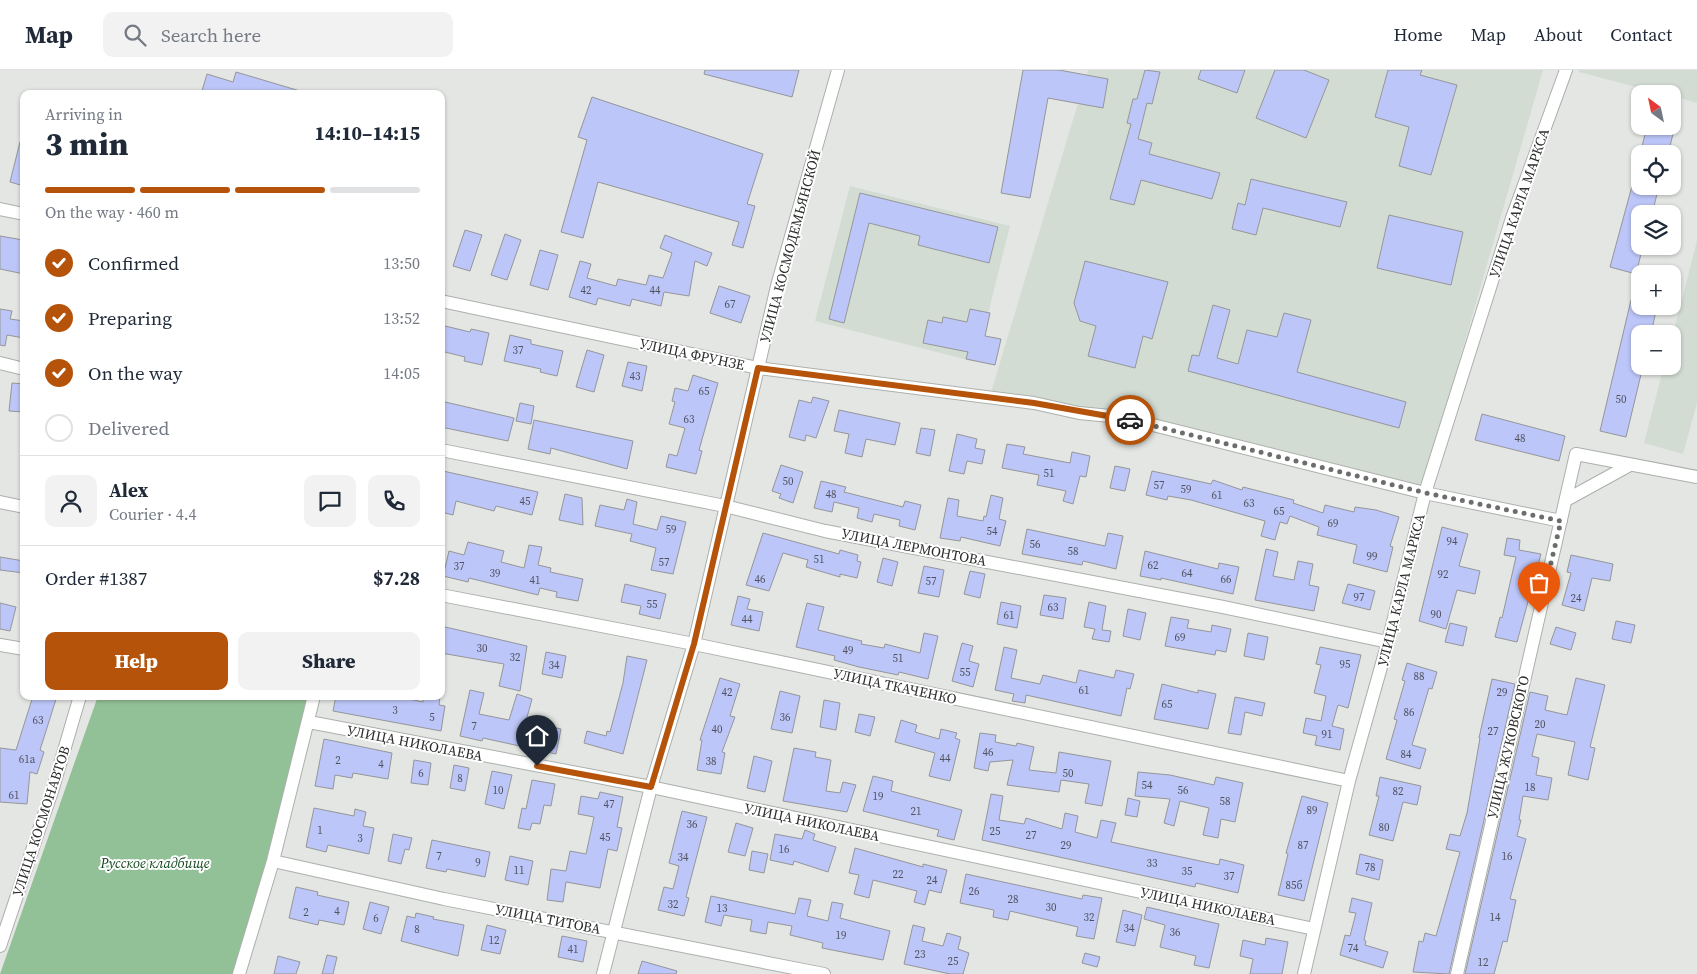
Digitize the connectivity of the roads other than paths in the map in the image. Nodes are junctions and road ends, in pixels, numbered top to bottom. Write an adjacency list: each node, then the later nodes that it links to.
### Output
1 (838, 70): 8 (street, УЛИЦА КОСМОДЕМЬЯНСКОЙ)
2 (1566, 70): 12 (street, УЛИЦА КАРЛА МАРКСА)
3 (0, 210): 4 (street)
4 (20, 213)
5 (445, 302): 8 (street, УЛИЦА ФРУНЗЕ)
6 (0, 364): 7 (street)
7 (20, 368)
8 (758, 368): 12 (street, УЛИЦА ФРУНЗЕ); 16 (street, УЛИЦА КОСМОДЕМЬЯНСКОЙ)
9 (445, 451): 16 (street, УЛИЦА ЛЕРМОНТОВА)
10 (1628, 466): 11 (street); 13 (street); 13 (street, УЛИЦА ЖУКОВСКОГО)
11 (1697, 477)
12 (1426, 493): 17 (street, УЛИЦА ФРУНЗЕ); 19 (street, УЛИЦА КАРЛА МАРКСА)
13 (1566, 500): 17 (street, УЛИЦА ЖУКОВСКОГО)
14 (0, 502): 15 (street)
15 (20, 506)
16 (725, 506): 19 (street, УЛИЦА ЛЕРМОНТОВА); 21 (street, УЛИЦА КОСМОДЕМЬЯНСКОЙ)
17 (1561, 521): 36 (street, УЛИЦА ЖУКОВСКОГО)
18 (445, 596): 21 (street, УЛИЦА ТКАЧЕНКО)
19 (1388, 642): 26 (street, УЛИЦА КАРЛА МАРКСА)
20 (0, 644): 22 (street)
21 (694, 644): 26 (street, УЛИЦА ТКАЧЕНКО); 27 (street, УЛИЦА КОСМОДЕМЬЯНСКОЙ)
22 (20, 647)
23 (79, 700): 31 (street, УЛИЦА КОСМОНАВТОВ)
24 (313, 700): 25 (street)
25 (309, 722): 27 (street, УЛИЦА НИКОЛАЕВА); 28 (street)
26 (1349, 782): 29 (street, УЛИЦА КАРЛА МАРКСА)
27 (651, 787): 29 (street, УЛИЦА НИКОЛАЕВА); 30 (street, УЛИЦА КОСМОДЕМЬЯНСКОЙ)
28 (273, 862): 30 (street, УЛИЦА ТИТОВА); 32 (street)
29 (1314, 929): 35 (street, УЛИЦА КАРЛА МАРКСА)
30 (613, 931): 33 (street, УЛИЦА КОСМОДЕМЬЯНСКОЙ); 34 (street, УЛИЦА ТИТОВА)
31 (0, 946)
32 (239, 974)
33 (603, 974)
34 (824, 974)
35 (1304, 974)
36 (1457, 974)

